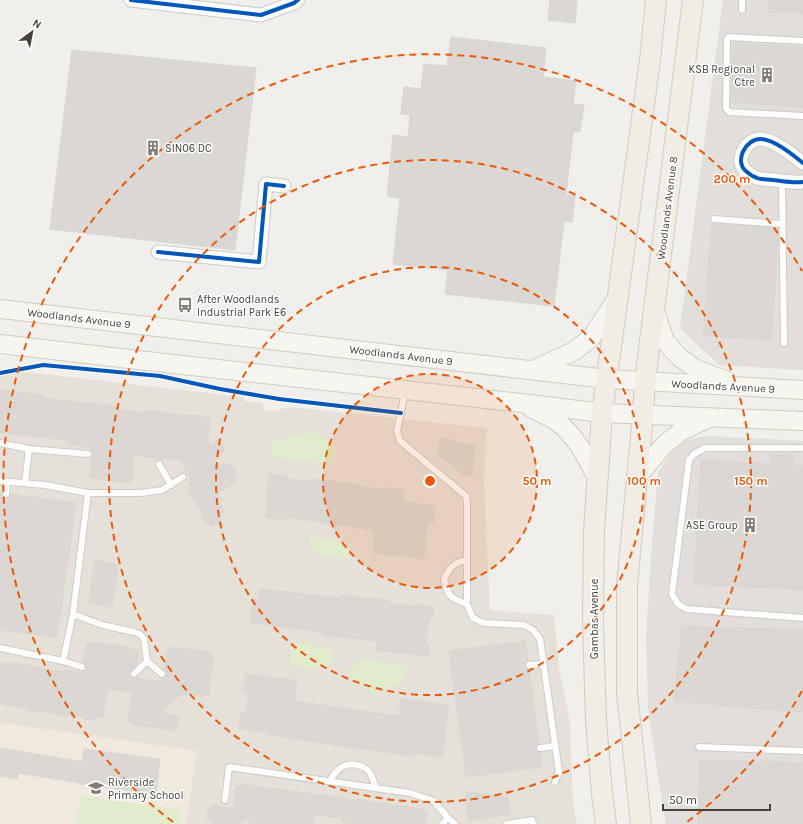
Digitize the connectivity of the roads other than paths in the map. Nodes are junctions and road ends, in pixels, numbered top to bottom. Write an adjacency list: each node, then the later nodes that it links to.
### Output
1 (131, 0): 5 (street)
2 (656, 0): 16 (main road)
3 (693, 0): 17 (main road, Woodlands Avenue 8)
4 (742, 0): 6 (lane)
5 (296, 1)
6 (742, 10)
7 (803, 41): 8 (lane)
8 (803, 116)
9 (803, 163): 10 (street)
10 (782, 181): 11 (street); 14 (lane)
11 (803, 182)
12 (284, 186): 15 (street)
13 (714, 219): 14 (lane)
14 (782, 224): 19 (lane)
15 (158, 252)
16 (618, 297): 21 (main road); 22 (main road)
17 (654, 308): 23 (main road, Woodlands Avenue 8); 24 (main road)
18 (0, 309): 21 (main road, Woodlands Avenue 9)
19 (784, 343)
20 (0, 344): 25 (main road)
21 (532, 370): 22 (main road, Woodlands Avenue 9)
22 (607, 378): 23 (main road, Woodlands Avenue 9); 28 (main road)
23 (645, 381): 24 (main road, Woodlands Avenue 9); 29 (main road, Woodlands Avenue 8)
24 (740, 386): 26 (main road, Woodlands Avenue 9)
25 (406, 390): 27 (main road); 46 (lane)
26 (803, 390)
27 (521, 403): 28 (main road); 39 (main road)
28 (602, 413): 29 (main road); 39 (main road, Gambas Avenue)
29 (643, 415): 30 (main road); 37 (main road)
30 (710, 418): 31 (main road); 37 (main road)
31 (803, 421)
32 (0, 444): 34 (lane)
33 (803, 448): 49 (lane)
34 (29, 449): 35 (lane); 42 (lane)
35 (88, 454)
36 (159, 464): 43 (lane)
37 (637, 476): 72 (main road)
38 (183, 477): 43 (lane)
39 (598, 480): 71 (main road, Gambas Avenue)
40 (0, 481): 41 (lane)
41 (7, 482): 42 (lane); 45 (lane)
42 (24, 483): 44 (lane)
43 (171, 485): 44 (lane)
44 (88, 493): 48 (lane)
45 (6, 494)
46 (467, 560): 47 (lane); 47 (lane)
47 (467, 604): 53 (lane)
48 (73, 614): 51 (lane); 52 (lane)
49 (803, 618)
50 (0, 648): 51 (lane)
51 (63, 661): 55 (lane)
52 (147, 661): 56 (lane); 57 (lane)
53 (543, 664): 54 (lane); 58 (lane)
54 (529, 665)
55 (82, 667)
56 (134, 674)
57 (162, 674)
58 (555, 746): 60 (lane); 63 (lane)
59 (698, 747): 61 (lane)
60 (540, 748)
61 (803, 751)
62 (330, 781): 64 (lane); 64 (lane); 65 (lane)
63 (555, 782)
64 (376, 788): 66 (lane)
65 (225, 800)
66 (448, 818): 67 (lane); 68 (lane)
67 (442, 824)
68 (455, 824)
69 (507, 824): 70 (lane)
70 (533, 824)
71 (606, 824)
72 (641, 824)

